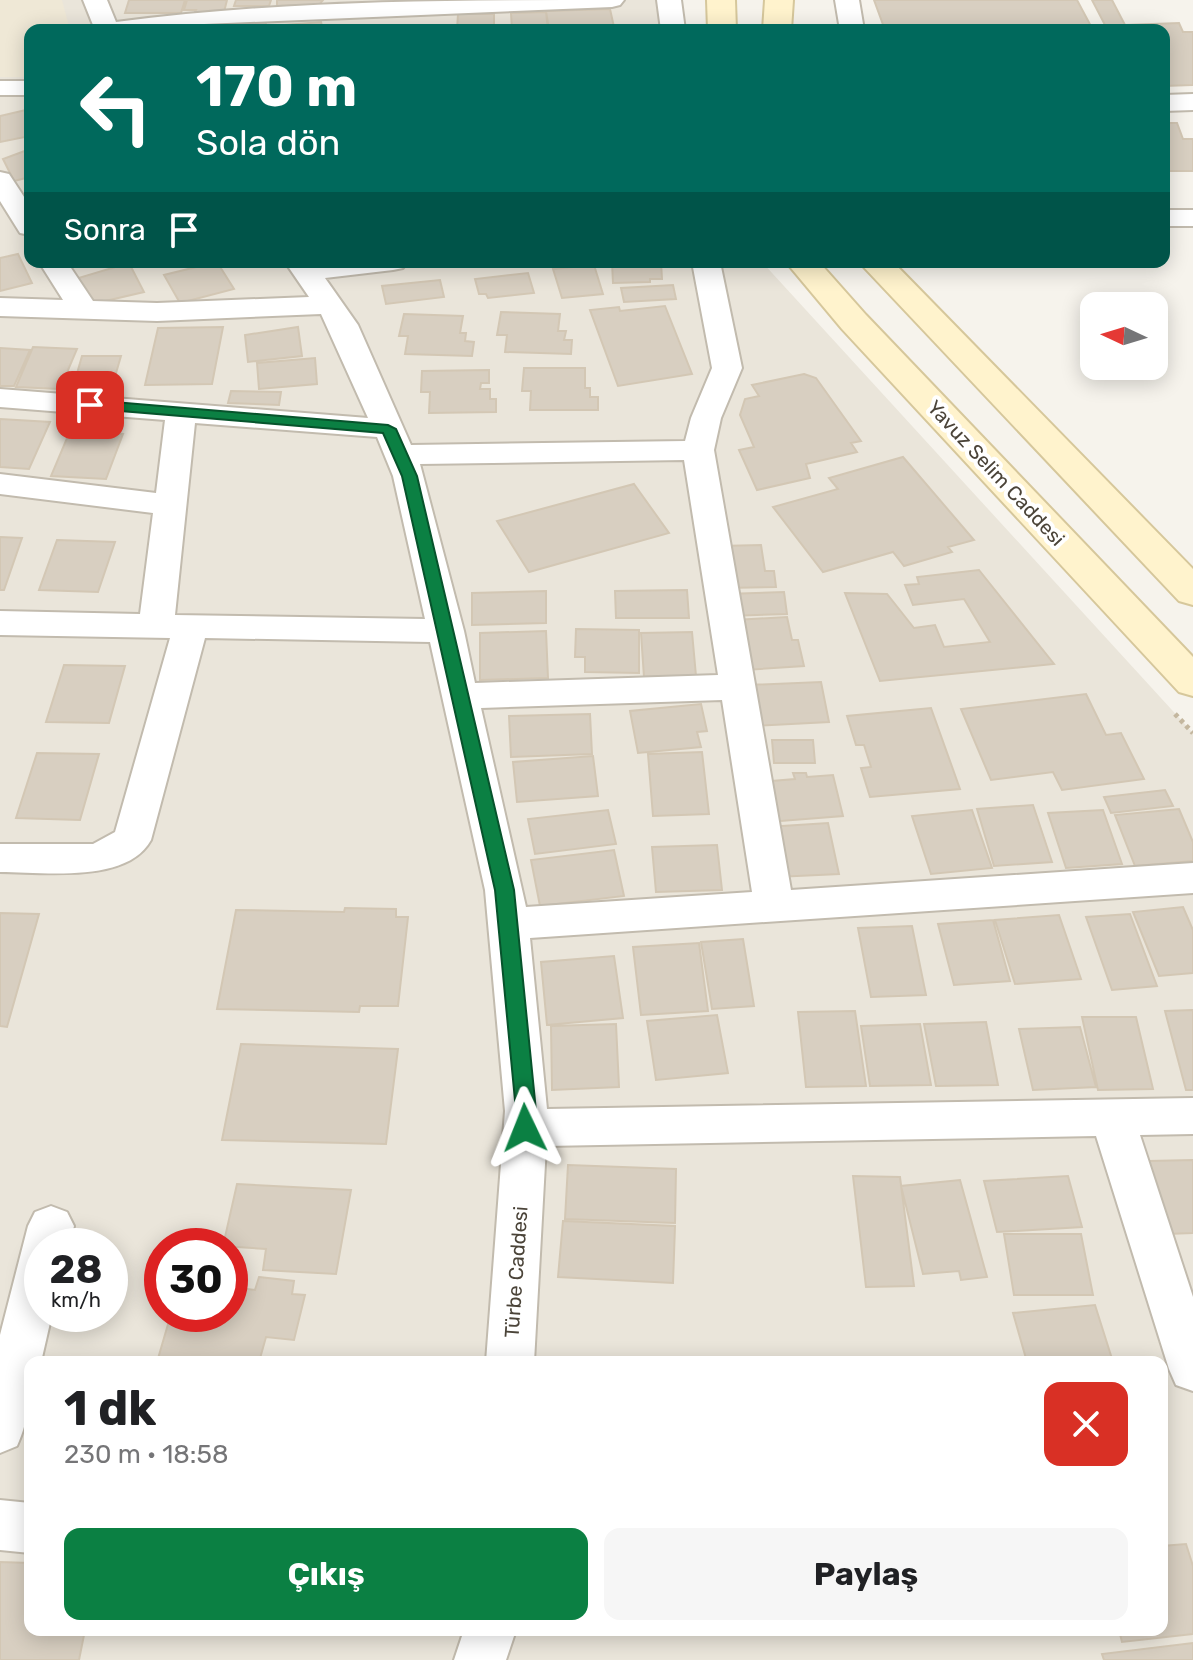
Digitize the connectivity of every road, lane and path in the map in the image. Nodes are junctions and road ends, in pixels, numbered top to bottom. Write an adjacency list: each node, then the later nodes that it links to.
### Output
1 (95, 0): 7 (street)
2 (612, 0): 8 (street)
3 (669, 0): 9 (street)
4 (721, 0): 10 (main road)
5 (779, 0): 11 (main road)
6 (847, 0): 12 (street)
7 (105, 24)
8 (155, 24)
9 (672, 24)
10 (722, 24)
11 (777, 24)
12 (851, 24)
13 (0, 88): 14 (street)
14 (24, 88)
15 (1193, 102): 16 (street)
16 (1170, 103)
17 (0, 180): 18 (street)
18 (24, 218)
19 (1170, 218): 20 (street)
20 (1193, 218)
21 (57, 268): 28 (street)
22 (303, 268): 26 (street, Türbe Caddesi)
23 (707, 268): 32 (street)
24 (807, 268): 40 (main road, Yavuz Selim Caddesi)
25 (881, 268): 36 (main road)
26 (329, 305): 28 (street); 31 (street, Türbe Caddesi)
27 (0, 307): 28 (street)
28 (84, 310)
29 (0, 398): 30 (street)
30 (181, 412): 31 (street); 34 (street)
31 (394, 442): 32 (street); 39 (street, Türbe Caddesi)
32 (698, 450): 41 (street)
33 (0, 484): 34 (street)
34 (170, 505): 35 (street); 38 (street)
35 (0, 510)
36 (1193, 592)
37 (0, 623): 38 (street)
38 (173, 627): 39 (street); 43 (street)
39 (447, 631): 42 (street, Türbe Caddesi)
40 (1193, 682)
41 (737, 687): 42 (street); 45 (street)
42 (462, 696): 46 (street, Türbe Caddesi)
43 (0, 858)
44 (1193, 878): 45 (street)
45 (774, 906): 46 (street)
46 (508, 924): 49 (street, Türbe Caddesi)
47 (1193, 1116): 48 (street)
48 (1112, 1117): 49 (street); 52 (street)
49 (525, 1128): 51 (street, Türbe Caddesi)
50 (24, 1332): 53 (street)
51 (510, 1356)
52 (1193, 1370)
53 (0, 1430)
54 (0, 1525): 55 (street)
55 (24, 1527)
56 (488, 1636): 57 (street)
57 (480, 1660)

